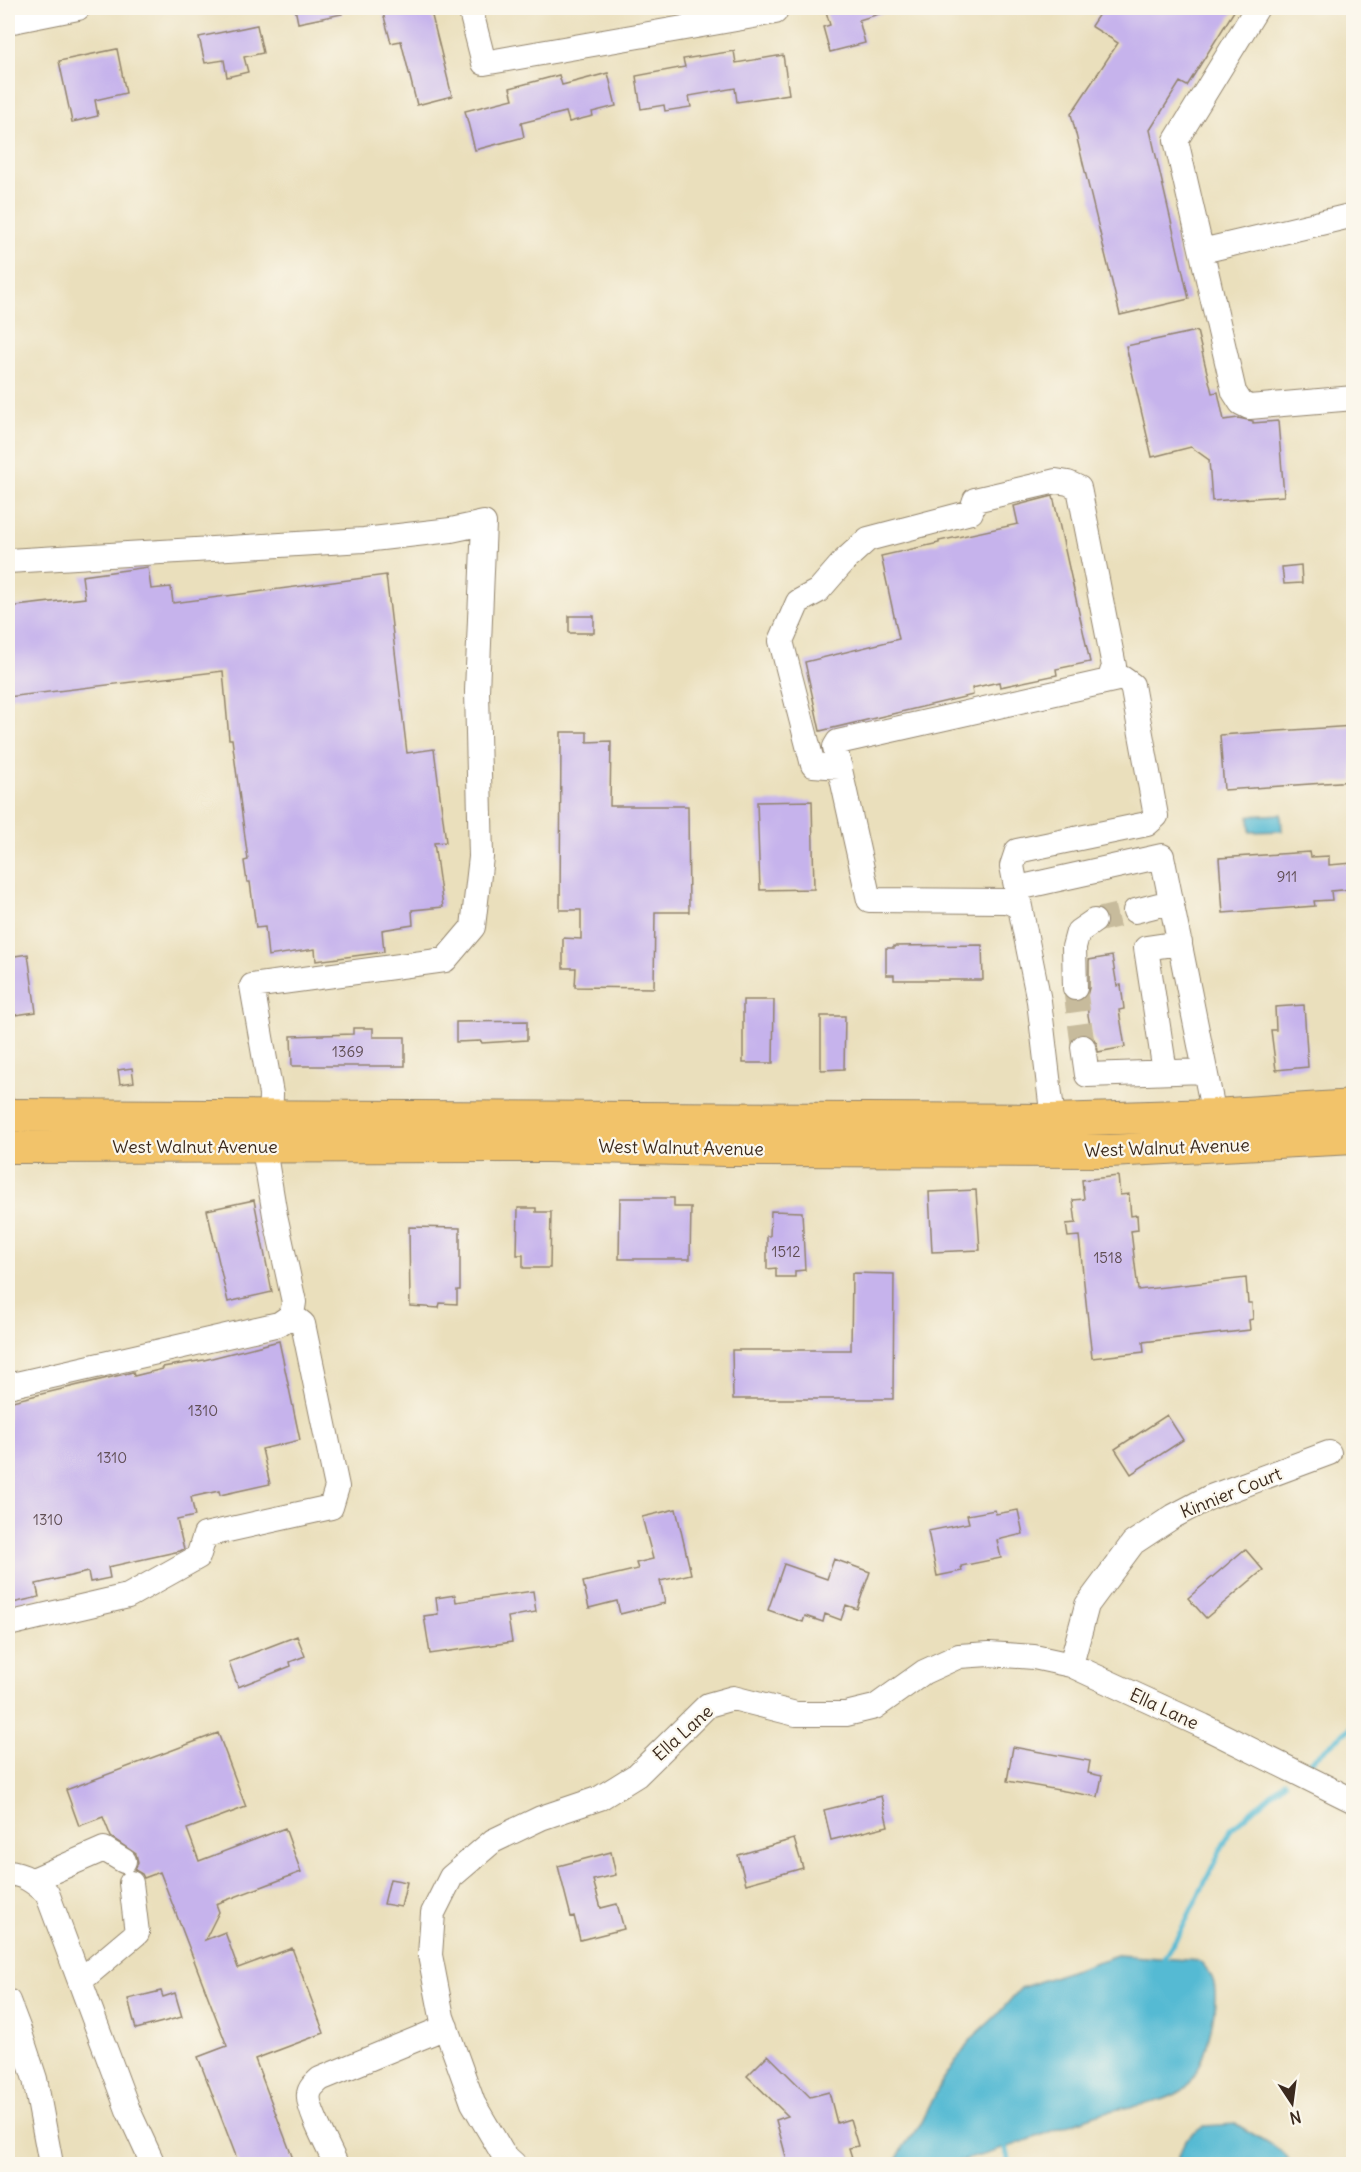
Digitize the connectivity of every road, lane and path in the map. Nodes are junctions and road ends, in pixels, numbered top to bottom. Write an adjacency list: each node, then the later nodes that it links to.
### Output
1 (78, 8): 5 (street)
2 (470, 8): 4 (street)
3 (1257, 8): 7 (street)
4 (775, 12)
5 (8, 22)
6 (1353, 215): 7 (street)
7 (1202, 251): 8 (street)
8 (1353, 398)
9 (8, 561): 24 (street)
10 (1109, 681): 11 (street); 11 (street); 12 (street)
11 (840, 767): 12 (street)
12 (1019, 897): 13 (street); 25 (street)
13 (1170, 902): 14 (street); 16 (street)
14 (1135, 911)
15 (1094, 921): 17 (street)
16 (1180, 943): 19 (street); 20 (street)
17 (1075, 988)
18 (1083, 1047): 20 (street)
19 (1204, 1071): 20 (street); 23 (street)
20 (1165, 1072)
21 (1353, 1106): 23 (main road, West Walnut Avenue)
22 (8, 1115): 24 (main road, West Walnut Avenue)
23 (1214, 1115): 25 (main road, West Walnut Avenue)
24 (271, 1116): 25 (main road, West Walnut Avenue); 28 (street)
25 (1053, 1119): 29 (street)
26 (1353, 1138): 29 (main road, West Walnut Avenue)
27 (8, 1147): 28 (main road, West Walnut Avenue)
28 (266, 1147): 29 (main road, West Walnut Avenue); 30 (street)
29 (1057, 1151)
30 (288, 1318): 31 (street); 33 (street)
31 (8, 1386)
32 (1329, 1453): 34 (street, Kinnier Court)
33 (8, 1624)
34 (1071, 1665): 35 (street, Ella Lane); 40 (street, Ella Lane)
35 (1353, 1801)
36 (8, 1873): 37 (street)
37 (33, 1880): 38 (street); 38 (street)
38 (80, 1981): 42 (street)
39 (8, 2001): 41 (street)
40 (446, 2027): 43 (street); 44 (street, Ella Lane)
41 (51, 2164)
42 (153, 2164)
43 (336, 2164)
44 (513, 2164)

